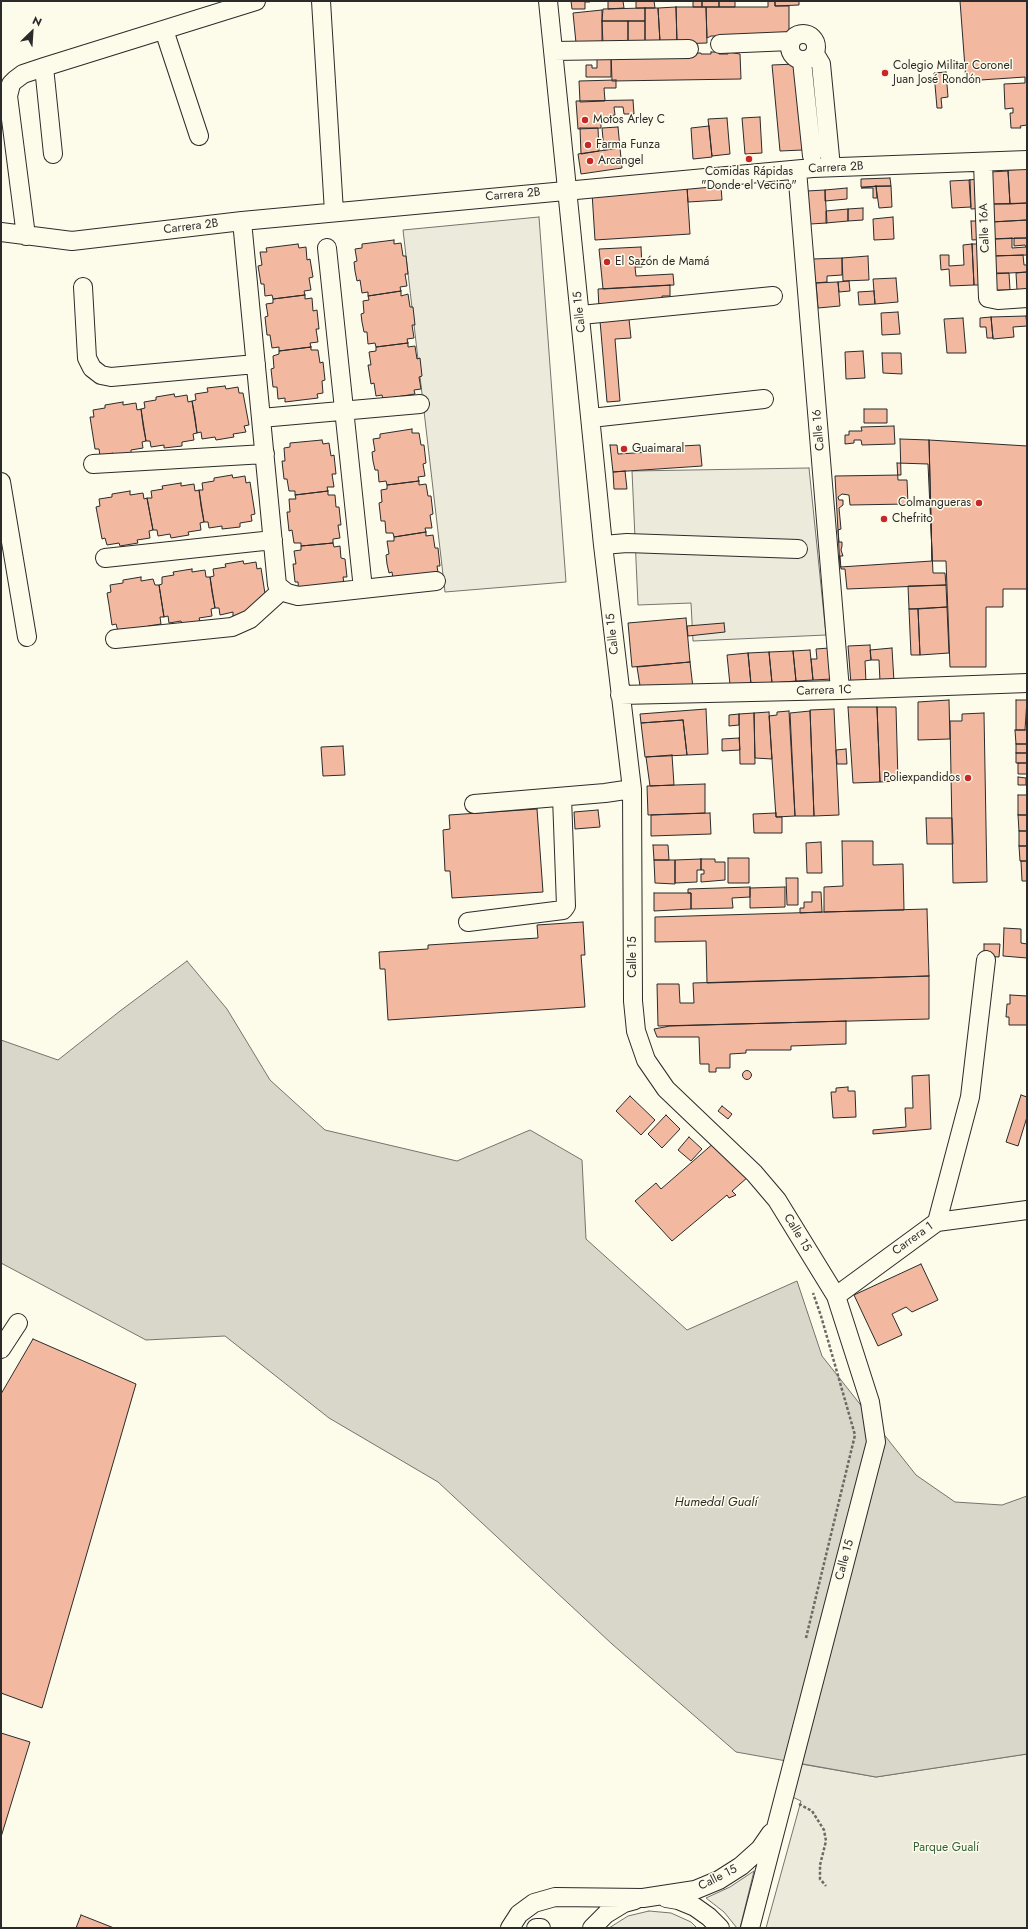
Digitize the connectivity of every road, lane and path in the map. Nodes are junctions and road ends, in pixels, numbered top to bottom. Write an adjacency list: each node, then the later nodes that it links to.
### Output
1 (256, 1): 4 (street)
2 (321, 1): 18 (street)
3 (548, 1): 7 (street, Calle 15)
4 (164, 30): 9 (street); 10 (street)
5 (720, 44): 8 (street)
6 (689, 49): 7 (street)
7 (553, 51): 17 (street, Calle 15)
8 (808, 57): 12 (street); 15 (street)
9 (44, 67): 11 (street); 21 (street)
10 (199, 136)
11 (53, 154)
12 (812, 156)
13 (1027, 160): 14 (street, Carrera 2B)
14 (983, 163): 15 (street, Carrera 2B); 25 (street, Calle 16A)
15 (831, 167): 16 (street, Carrera 2B)
16 (797, 170): 17 (street, Carrera 2B); 46 (street, Calle 16)
17 (567, 190): 18 (street, Carrera 2B); 26 (street, Calle 15)
18 (334, 212): 19 (street, Carrera 2B)
19 (242, 221): 21 (street, Carrera 2B); 27 (street)
20 (1, 232): 21 (street, Carrera 2B)
21 (26, 236)
22 (327, 248): 30 (street)
23 (82, 287): 27 (street)
24 (773, 296): 26 (street)
25 (1027, 298)
26 (581, 315): 32 (street, Calle 15)
27 (256, 364): 31 (street)
28 (764, 399): 32 (street)
29 (420, 404): 30 (street)
30 (345, 411): 31 (street); 41 (street)
31 (262, 418): 33 (street)
32 (591, 418): 37 (street, Calle 15)
33 (265, 454): 34 (street); 36 (street)
34 (94, 464)
35 (1, 482): 43 (street)
36 (273, 540): 39 (street); 42 (street)
37 (603, 545): 38 (street); 47 (street, Calle 15)
38 (798, 549)
39 (105, 558)
40 (436, 581): 41 (street)
41 (363, 589): 42 (street)
42 (282, 590): 44 (street)
43 (27, 637)
44 (115, 639)
45 (1027, 683): 46 (street, Carrera 1C)
46 (840, 690): 47 (street, Carrera 1C)
47 (620, 695): 48 (street, Calle 15)
48 (632, 789): 49 (street); 55 (street, Calle 15)
49 (562, 796): 50 (street); 51 (street)
50 (474, 804)
51 (468, 922)
52 (986, 960): 54 (street)
53 (1027, 1210): 54 (street, Carrera 1)
54 (937, 1222): 55 (street, Carrera 1)
55 (836, 1296): 61 (street, Calle 15)
56 (18, 1322): 57 (street)
57 (1, 1349)
58 (855, 1435): 59 (path)
59 (804, 1644)
60 (793, 1800): 62 (path)
61 (777, 1824): 63 (street, Calle 15); 69 (street, Calle 15)
62 (826, 1886)
63 (643, 1898): 64 (street); 67 (street); 68 (street)
64 (510, 1928)
65 (536, 1928): 66 (street)
66 (541, 1928)
67 (592, 1928)
68 (720, 1928)
69 (750, 1928)

